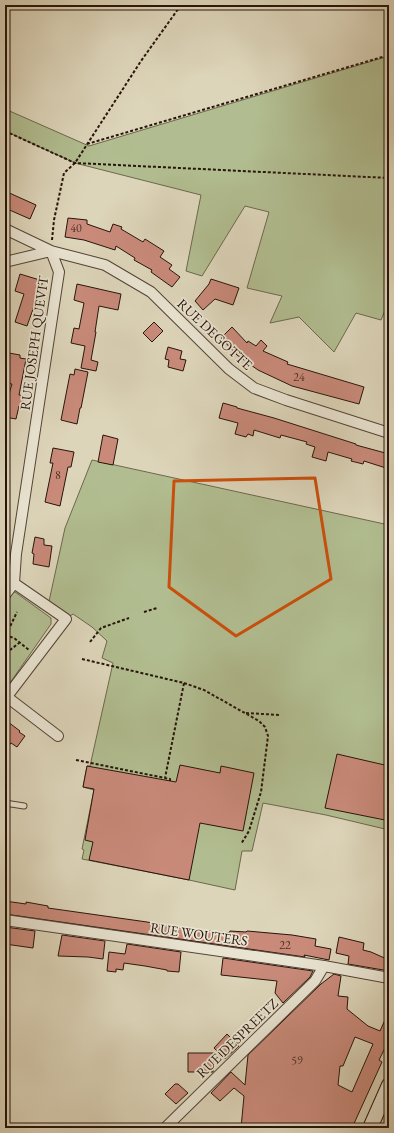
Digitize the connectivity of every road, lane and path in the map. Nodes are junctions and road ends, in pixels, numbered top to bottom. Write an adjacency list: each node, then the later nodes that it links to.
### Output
1 (181, 5): 4 (path)
2 (389, 54): 4 (path)
3 (5, 131): 5 (path)
4 (87, 144): 5 (path)
5 (74, 163): 6 (path); 8 (path)
6 (389, 178)
7 (5, 229): 8 (street, RUE DEGOTTE)
8 (51, 251): 9 (street); 10 (street, RUE DEGOTTE); 12 (street, RUE JOSEPH QUEVIT)
9 (5, 262)
10 (389, 433)
11 (5, 577): 12 (street)
12 (14, 583): 13 (street); 21 (street)
13 (5, 595)
14 (157, 608): 16 (path)
15 (17, 612): 18 (path)
16 (144, 612)
17 (129, 618): 19 (path)
18 (5, 635): 20 (path)
19 (90, 642)
20 (19, 643): 21 (path); 22 (path)
21 (37, 657): 25 (street)
22 (5, 659)
23 (82, 659): 24 (path)
24 (184, 683): 26 (path); 30 (path)
25 (6, 698): 28 (street)
26 (245, 713): 27 (path); 34 (path)
27 (280, 715)
28 (58, 736)
29 (76, 760): 30 (path)
30 (165, 778): 31 (path)
31 (170, 781)
32 (5, 804): 33 (lane)
33 (24, 806)
34 (241, 844)
35 (5, 920): 36 (street, RUE WOUTERS)
36 (324, 966): 37 (street, RUE WOUTERS); 39 (street, RUE DESPREETZ)
37 (389, 978)
38 (389, 1085): 40 (main road)
39 (165, 1128)
40 (370, 1128)

